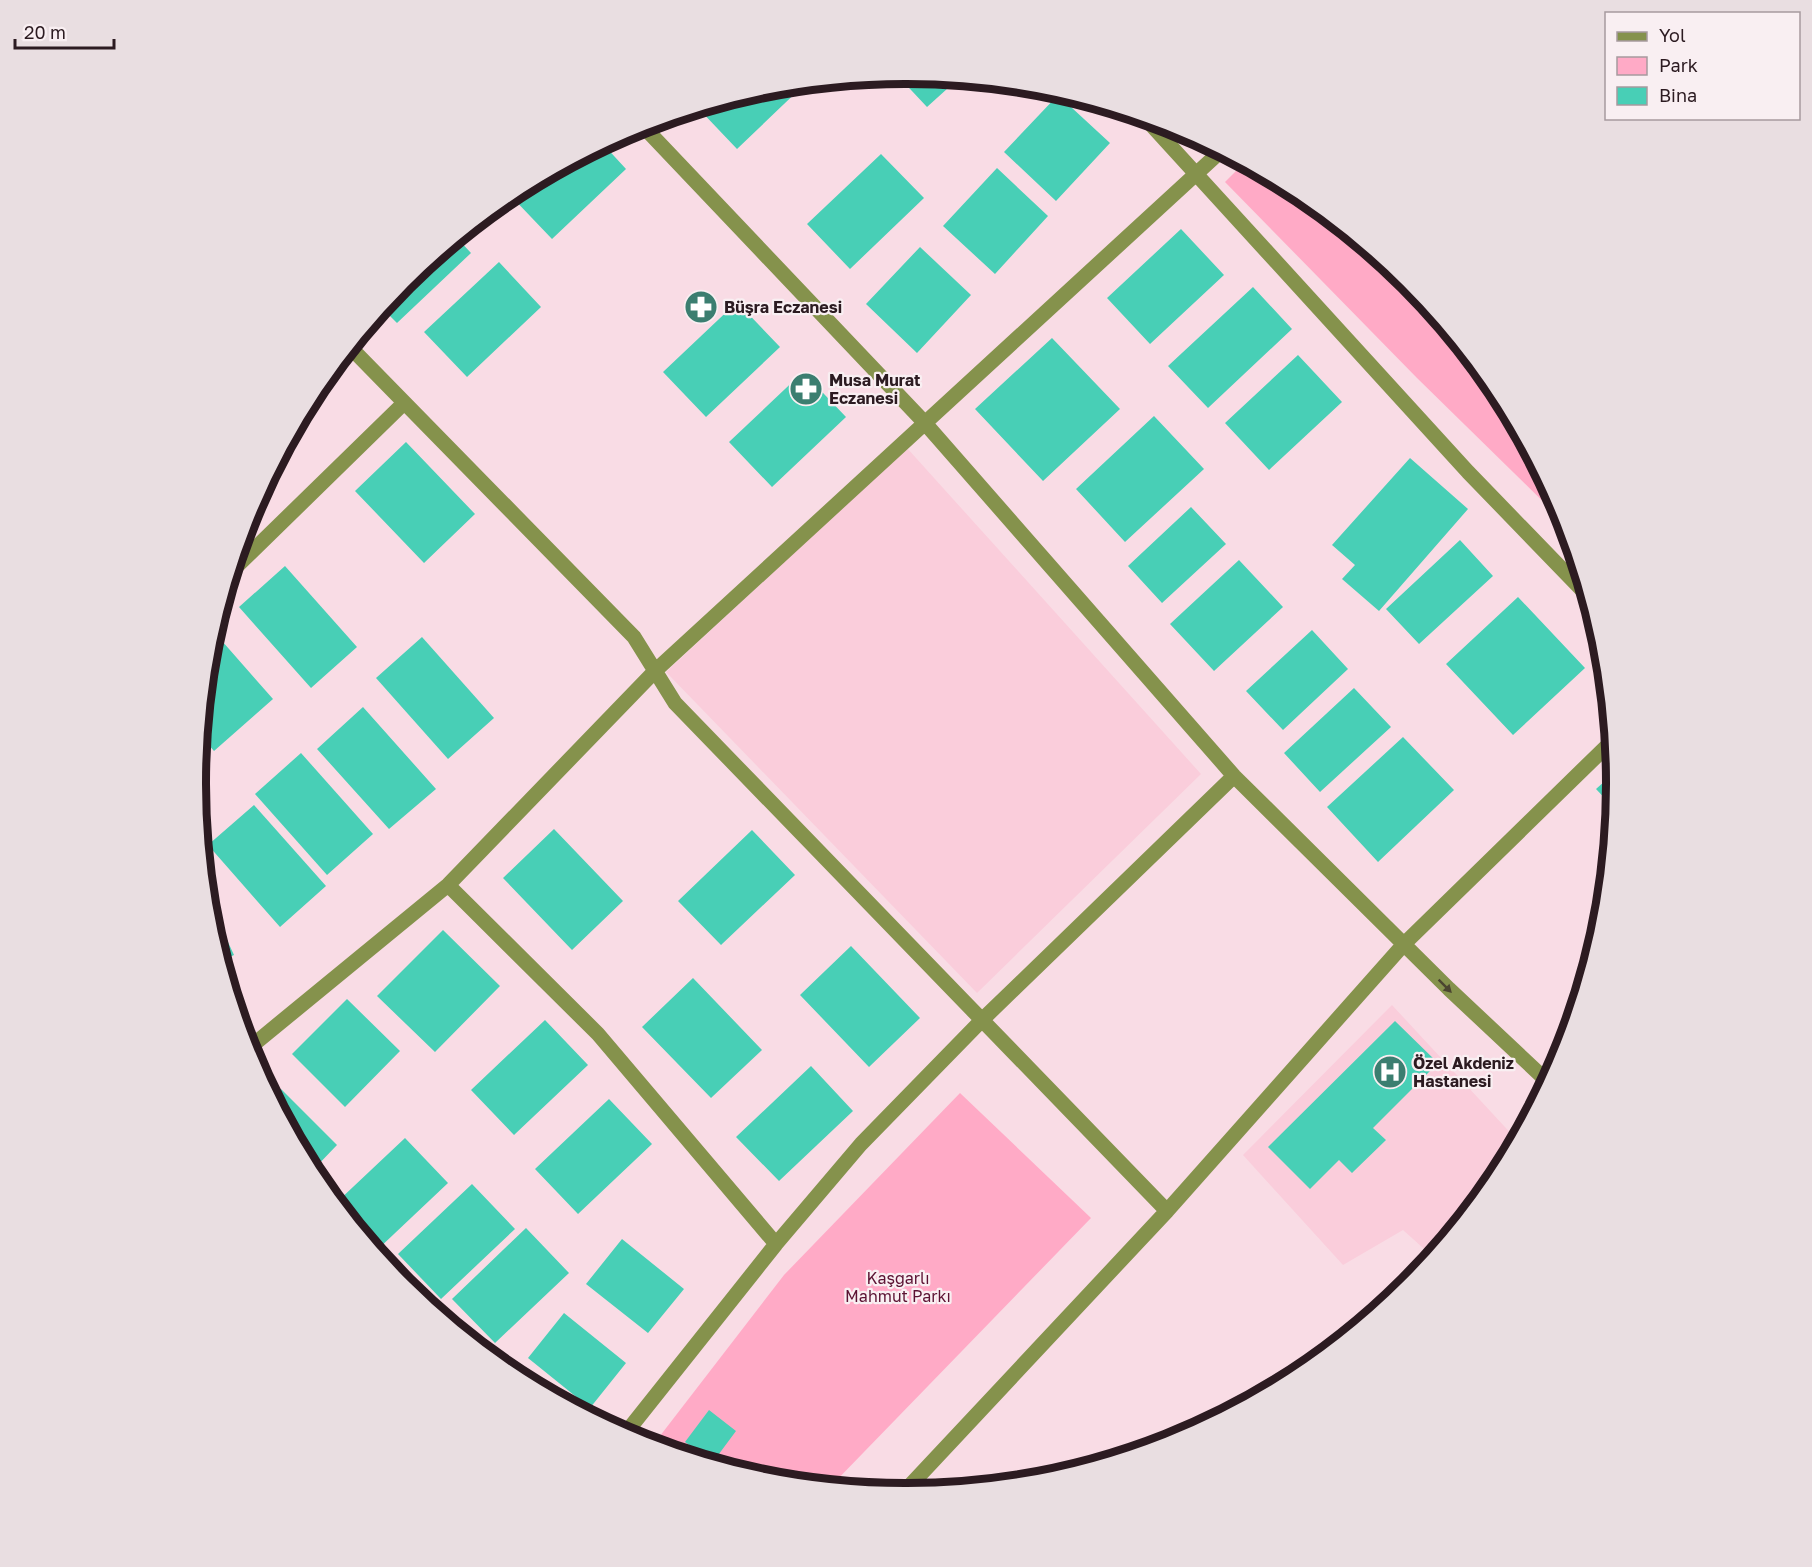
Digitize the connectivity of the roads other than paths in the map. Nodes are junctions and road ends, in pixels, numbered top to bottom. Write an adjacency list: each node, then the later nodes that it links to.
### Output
1 (1157, 131): 4 (street)
2 (649, 133): 7 (street)
3 (1215, 156): 4 (street)
4 (1197, 173): 7 (street); 9 (street)
5 (355, 353): 6 (street)
6 (404, 403): 8 (street); 10 (street)
7 (924, 422): 10 (street); 12 (street)
8 (244, 559)
9 (1576, 584)
10 (655, 670): 13 (street); 15 (street)
11 (1604, 748): 14 (street)
12 (1234, 776): 14 (street); 15 (street)
13 (448, 885): 16 (street); 19 (street)
14 (1404, 944): 17 (street, one-way to 17); 18 (street)
15 (982, 1020): 18 (street); 19 (street)
16 (257, 1042)
17 (1541, 1075)
18 (1167, 1211): 21 (street)
19 (776, 1244): 20 (street)
20 (631, 1427)
21 (912, 1483)

